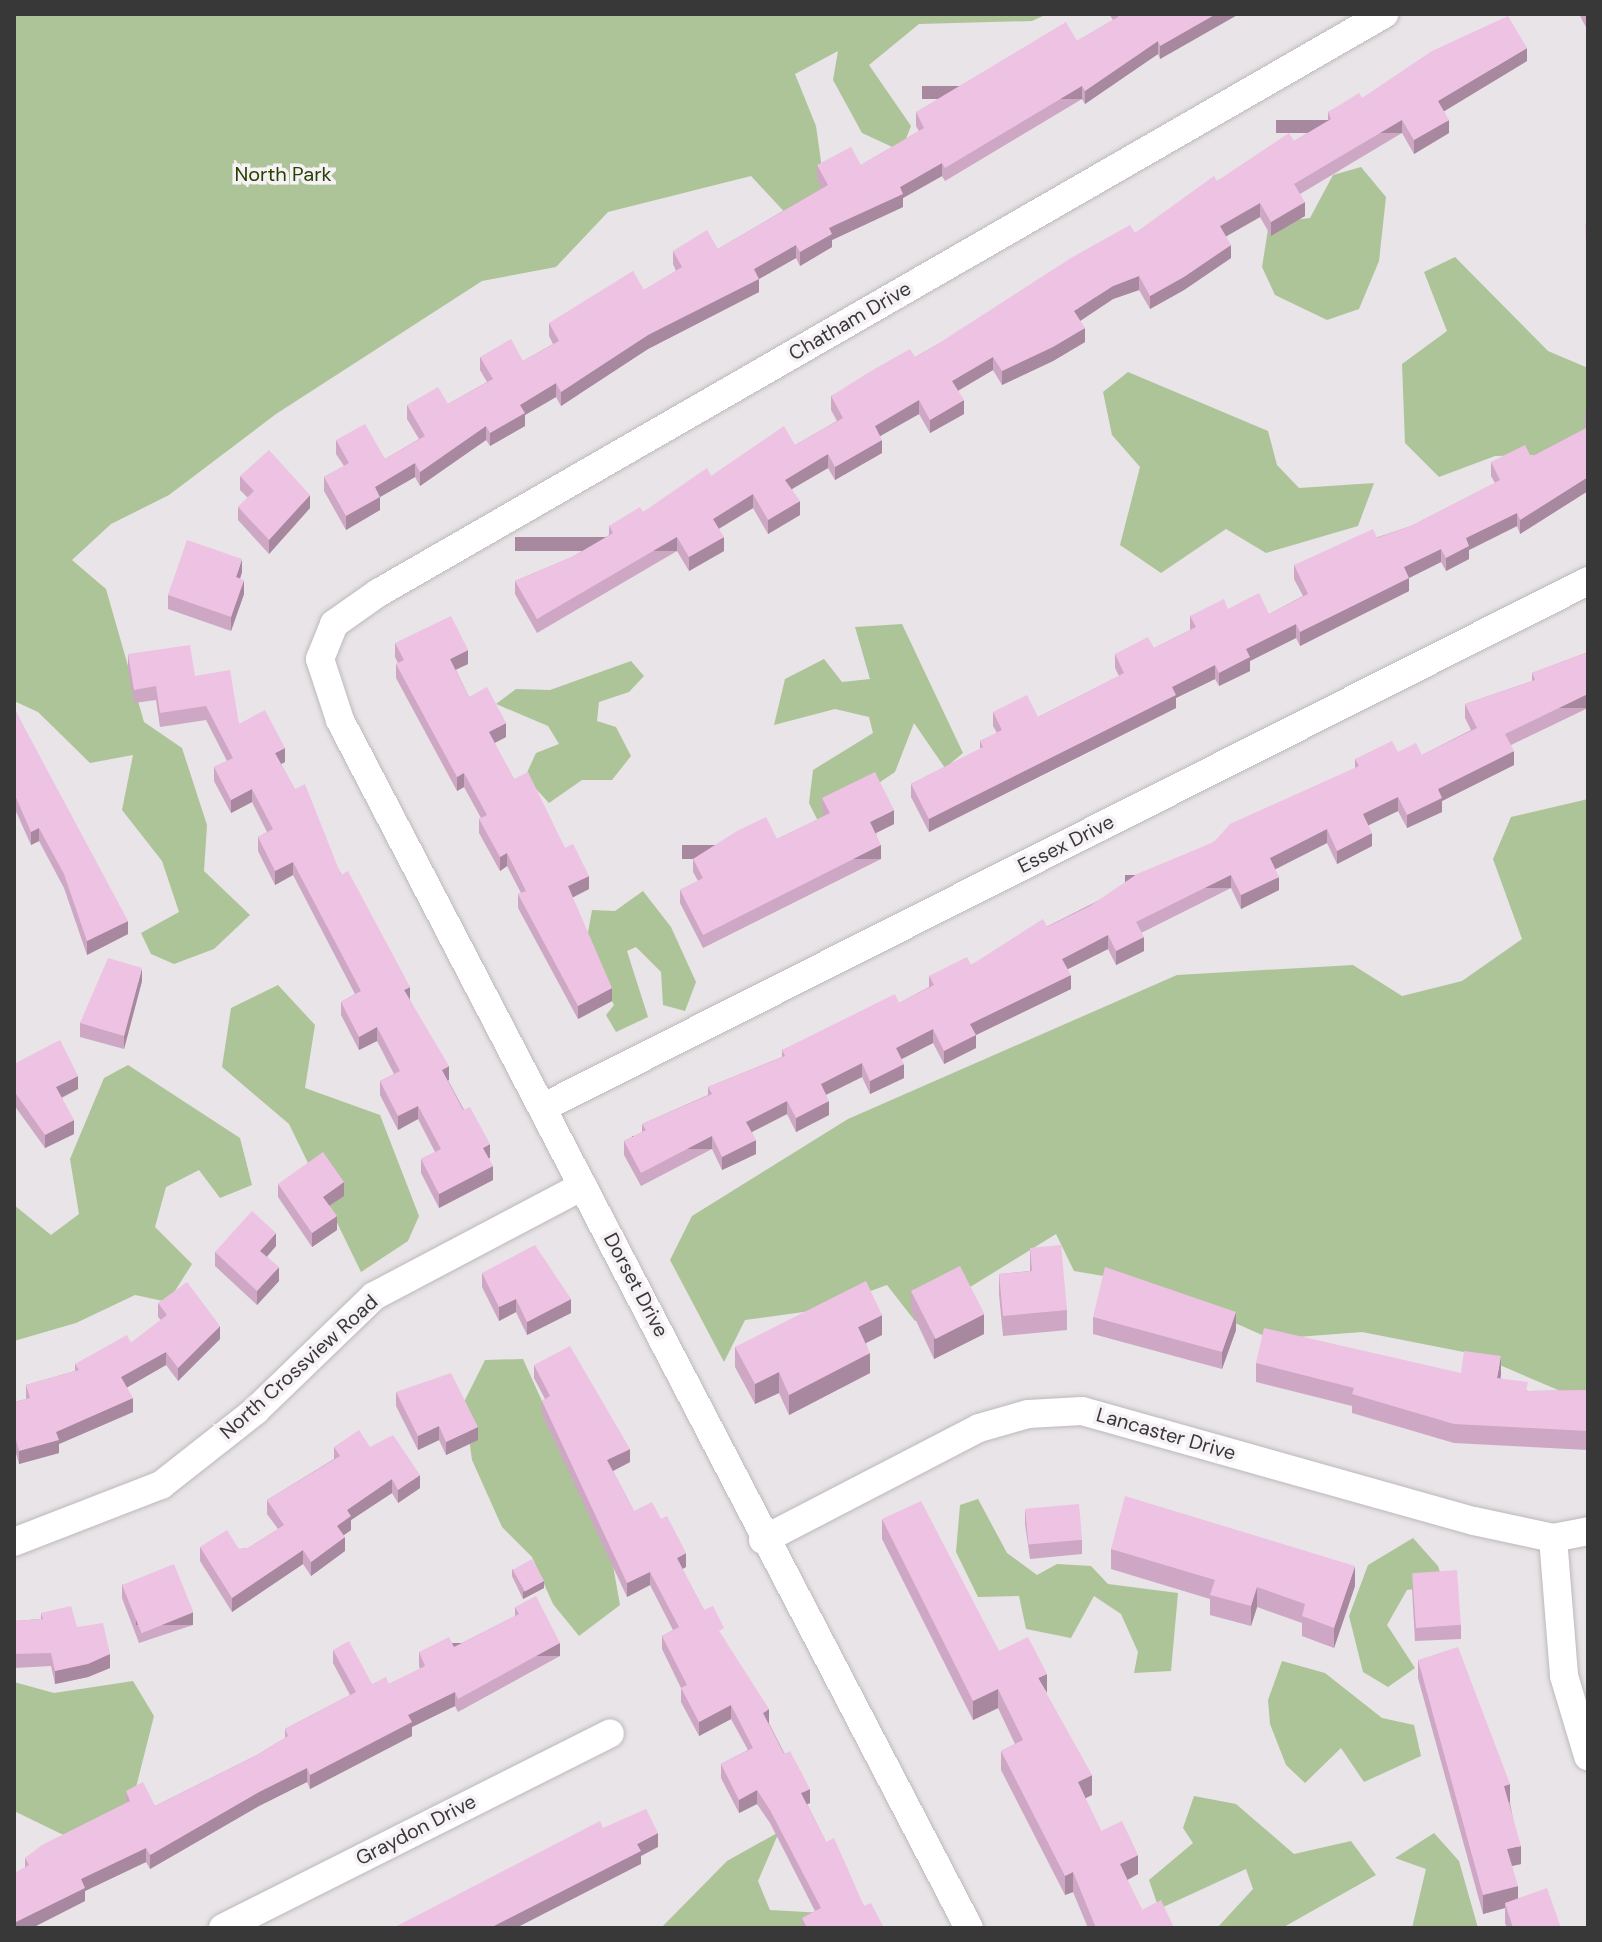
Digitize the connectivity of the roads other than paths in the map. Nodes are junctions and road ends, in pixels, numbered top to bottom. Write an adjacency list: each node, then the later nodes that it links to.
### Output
1 (1384, 14): 3 (street, Chatham Drive)
2 (1588, 581): 4 (street, Essex Drive)
3 (325, 638): 4 (street, Dorset Drive)
4 (544, 1107): 5 (street, Dorset Drive)
5 (583, 1186): 8 (street, Dorset Drive); 9 (street, North Crossview Road)
6 (1588, 1531): 7 (street, Lancaster Drive)
7 (1553, 1538): 8 (street, Lancaster Drive); 11 (street)
8 (763, 1540): 13 (street, Dorset Drive)
9 (14, 1542)
10 (610, 1733): 12 (street, Graydon Drive)
11 (1588, 1756)
12 (223, 1928)
13 (969, 1928)

